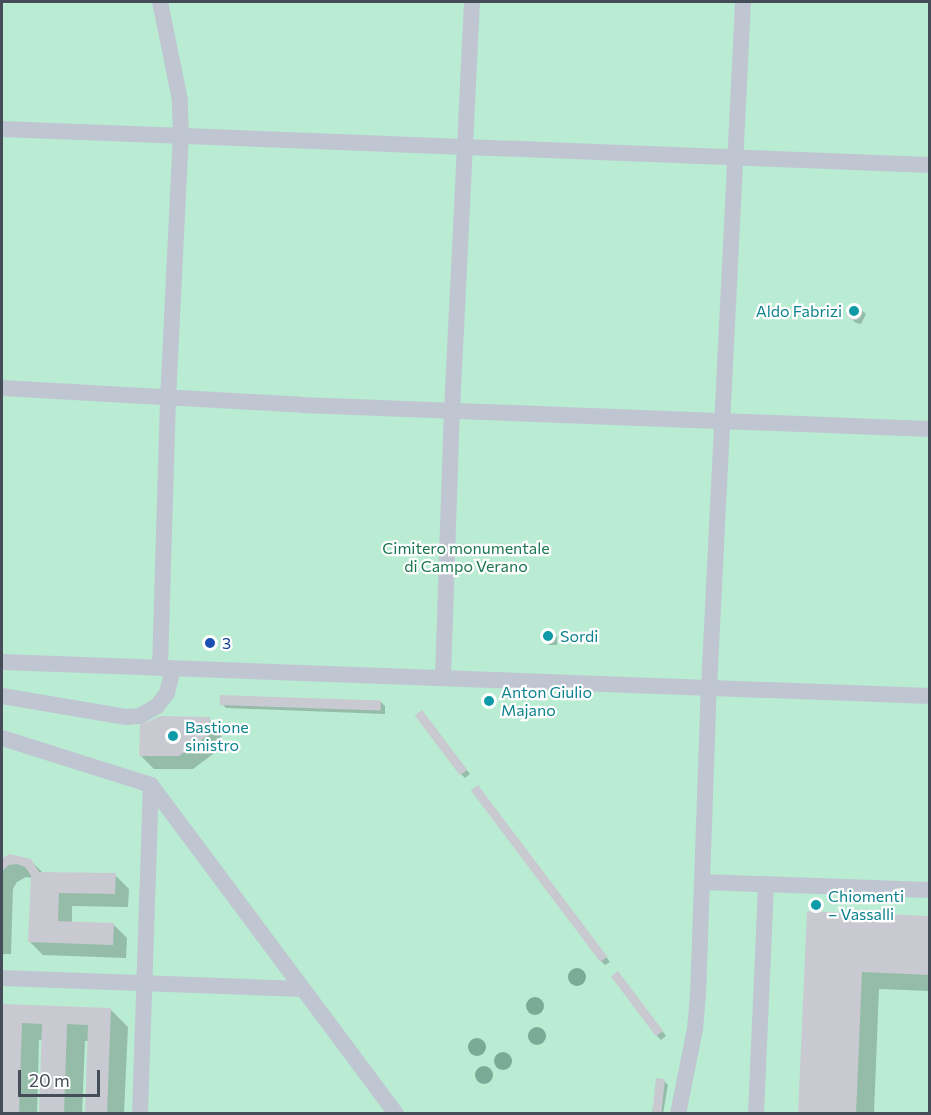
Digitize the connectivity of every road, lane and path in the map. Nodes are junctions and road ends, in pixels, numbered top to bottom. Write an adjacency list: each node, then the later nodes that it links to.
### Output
1 (160, 2): 5 (lane)
2 (472, 2): 6 (lane)
3 (743, 2): 7 (lane)
4 (2, 129): 5 (lane)
5 (181, 135): 6 (lane); 10 (lane)
6 (464, 148): 7 (lane); 11 (lane)
7 (735, 159): 8 (lane); 12 (lane)
8 (930, 165)
9 (2, 388): 10 (lane)
10 (168, 399): 11 (lane); 15 (lane)
11 (452, 411): 12 (lane); 16 (lane)
12 (722, 422): 13 (lane); 17 (lane)
13 (930, 429)
14 (2, 662): 15 (lane)
15 (167, 669): 16 (lane); 18 (lane)
16 (443, 678): 17 (lane)
17 (709, 688): 19 (lane); 22 (lane)
18 (2, 696)
19 (930, 696)
20 (2, 738): 21 (lane)
21 (151, 785): 26 (lane); 27 (lane)
22 (702, 882): 23 (lane); 30 (lane)
23 (766, 885): 24 (lane); 31 (lane)
24 (930, 890)
25 (2, 978): 26 (lane)
26 (146, 983): 27 (lane); 28 (lane)
27 (302, 989): 29 (lane)
28 (140, 1113)
29 (396, 1113)
30 (678, 1113)
31 (756, 1113)

